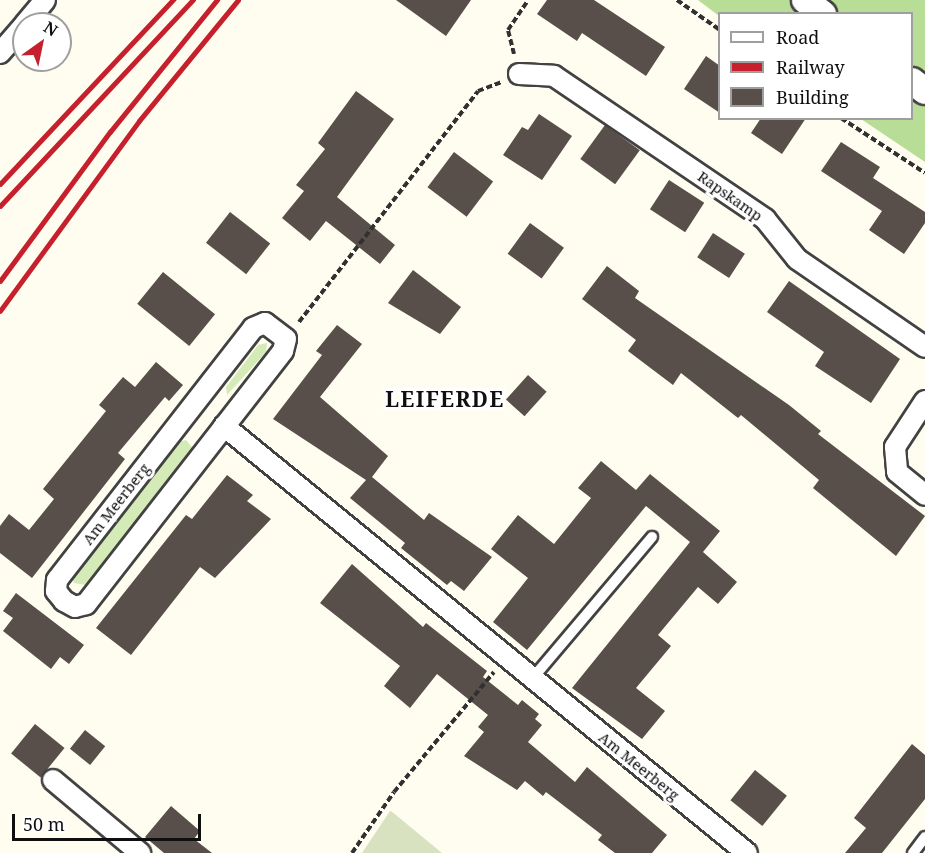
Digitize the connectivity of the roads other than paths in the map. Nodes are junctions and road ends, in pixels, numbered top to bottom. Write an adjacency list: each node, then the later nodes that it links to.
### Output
1 (45, 0): 3 (street)
2 (805, 0): 4 (street)
3 (34, 12)
4 (820, 12)
5 (12, 38): 6 (street)
6 (0, 53)
7 (519, 74): 10 (street, Rapskamp)
8 (913, 82): 9 (street)
9 (925, 91)
10 (925, 347)
11 (925, 401): 13 (street)
12 (224, 426): 12 (street, Am Meerberg); 15 (street, Am Meerberg)
13 (925, 495)
14 (651, 537): 15 (lane)
15 (532, 679): 19 (street, Am Meerberg)
16 (53, 780): 18 (street)
17 (925, 837): 20 (lane)
18 (140, 853)
19 (747, 853)
20 (913, 853)

